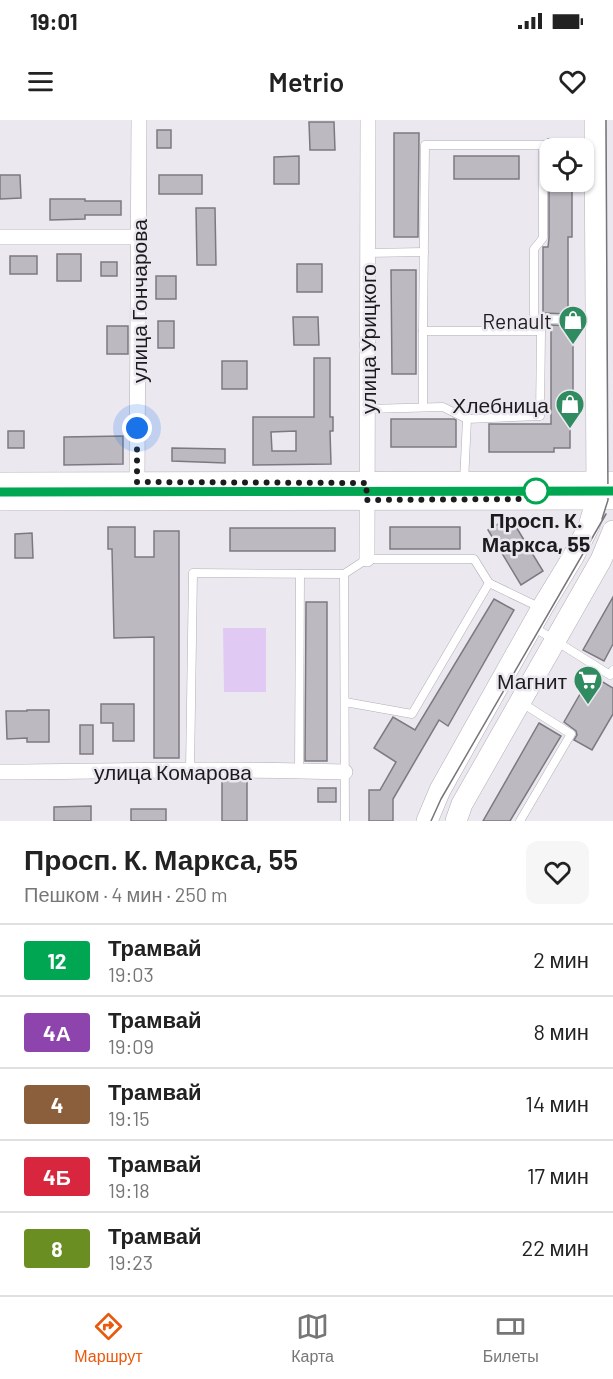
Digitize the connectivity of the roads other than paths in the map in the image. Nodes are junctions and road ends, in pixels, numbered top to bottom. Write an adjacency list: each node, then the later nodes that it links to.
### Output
1 (139, 120): 5 (street, улица Гончарова)
2 (368, 120): 7 (street, улица Урицкого)
3 (595, 120): 9 (main road)
4 (0, 237): 5 (street)
5 (139, 237): 15 (street, улица Гончарова)
6 (424, 252): 7 (lane); 8 (lane); 10 (lane)
7 (367, 253): 13 (street, улица Урицкого)
8 (534, 319): 9 (lane); 11 (lane)
9 (595, 320): 18 (main road)
10 (423, 331): 11 (lane); 12 (lane)
11 (541, 331): 14 (lane)
12 (423, 407): 13 (lane); 14 (lane)
13 (367, 409): 19 (street, улица Урицкого)
14 (467, 419): 17 (lane)
15 (137, 482): 16 (main road); 19 (main road)
16 (0, 483)
17 (464, 483): 18 (main road); 19 (main road)
18 (605, 490): 19 (main road); 26 (main road)
19 (367, 491): 20 (main road); 22 (street, улица Урицкого)
20 (0, 500)
21 (613, 531): 27 (main road)
22 (367, 559): 24 (lane); 25 (lane)
23 (300, 574): 24 (lane); 31 (lane); 32 (lane)
24 (344, 574): 29 (lane)
25 (489, 583): 26 (lane); 29 (lane)
26 (537, 617): 27 (lane); 36 (main road)
27 (556, 640): 28 (lane); 30 (main road)
28 (613, 670)
29 (345, 702): 34 (lane)
30 (521, 702): 37 (main road); 38 (lane)
31 (190, 770): 32 (street, улица Комарова); 33 (street, улица Комарова)
32 (299, 771): 34 (street, улица Комарова)
33 (0, 772)
34 (345, 772): 35 (lane)
35 (345, 821)
36 (427, 821)
37 (456, 821)
38 (520, 821)

